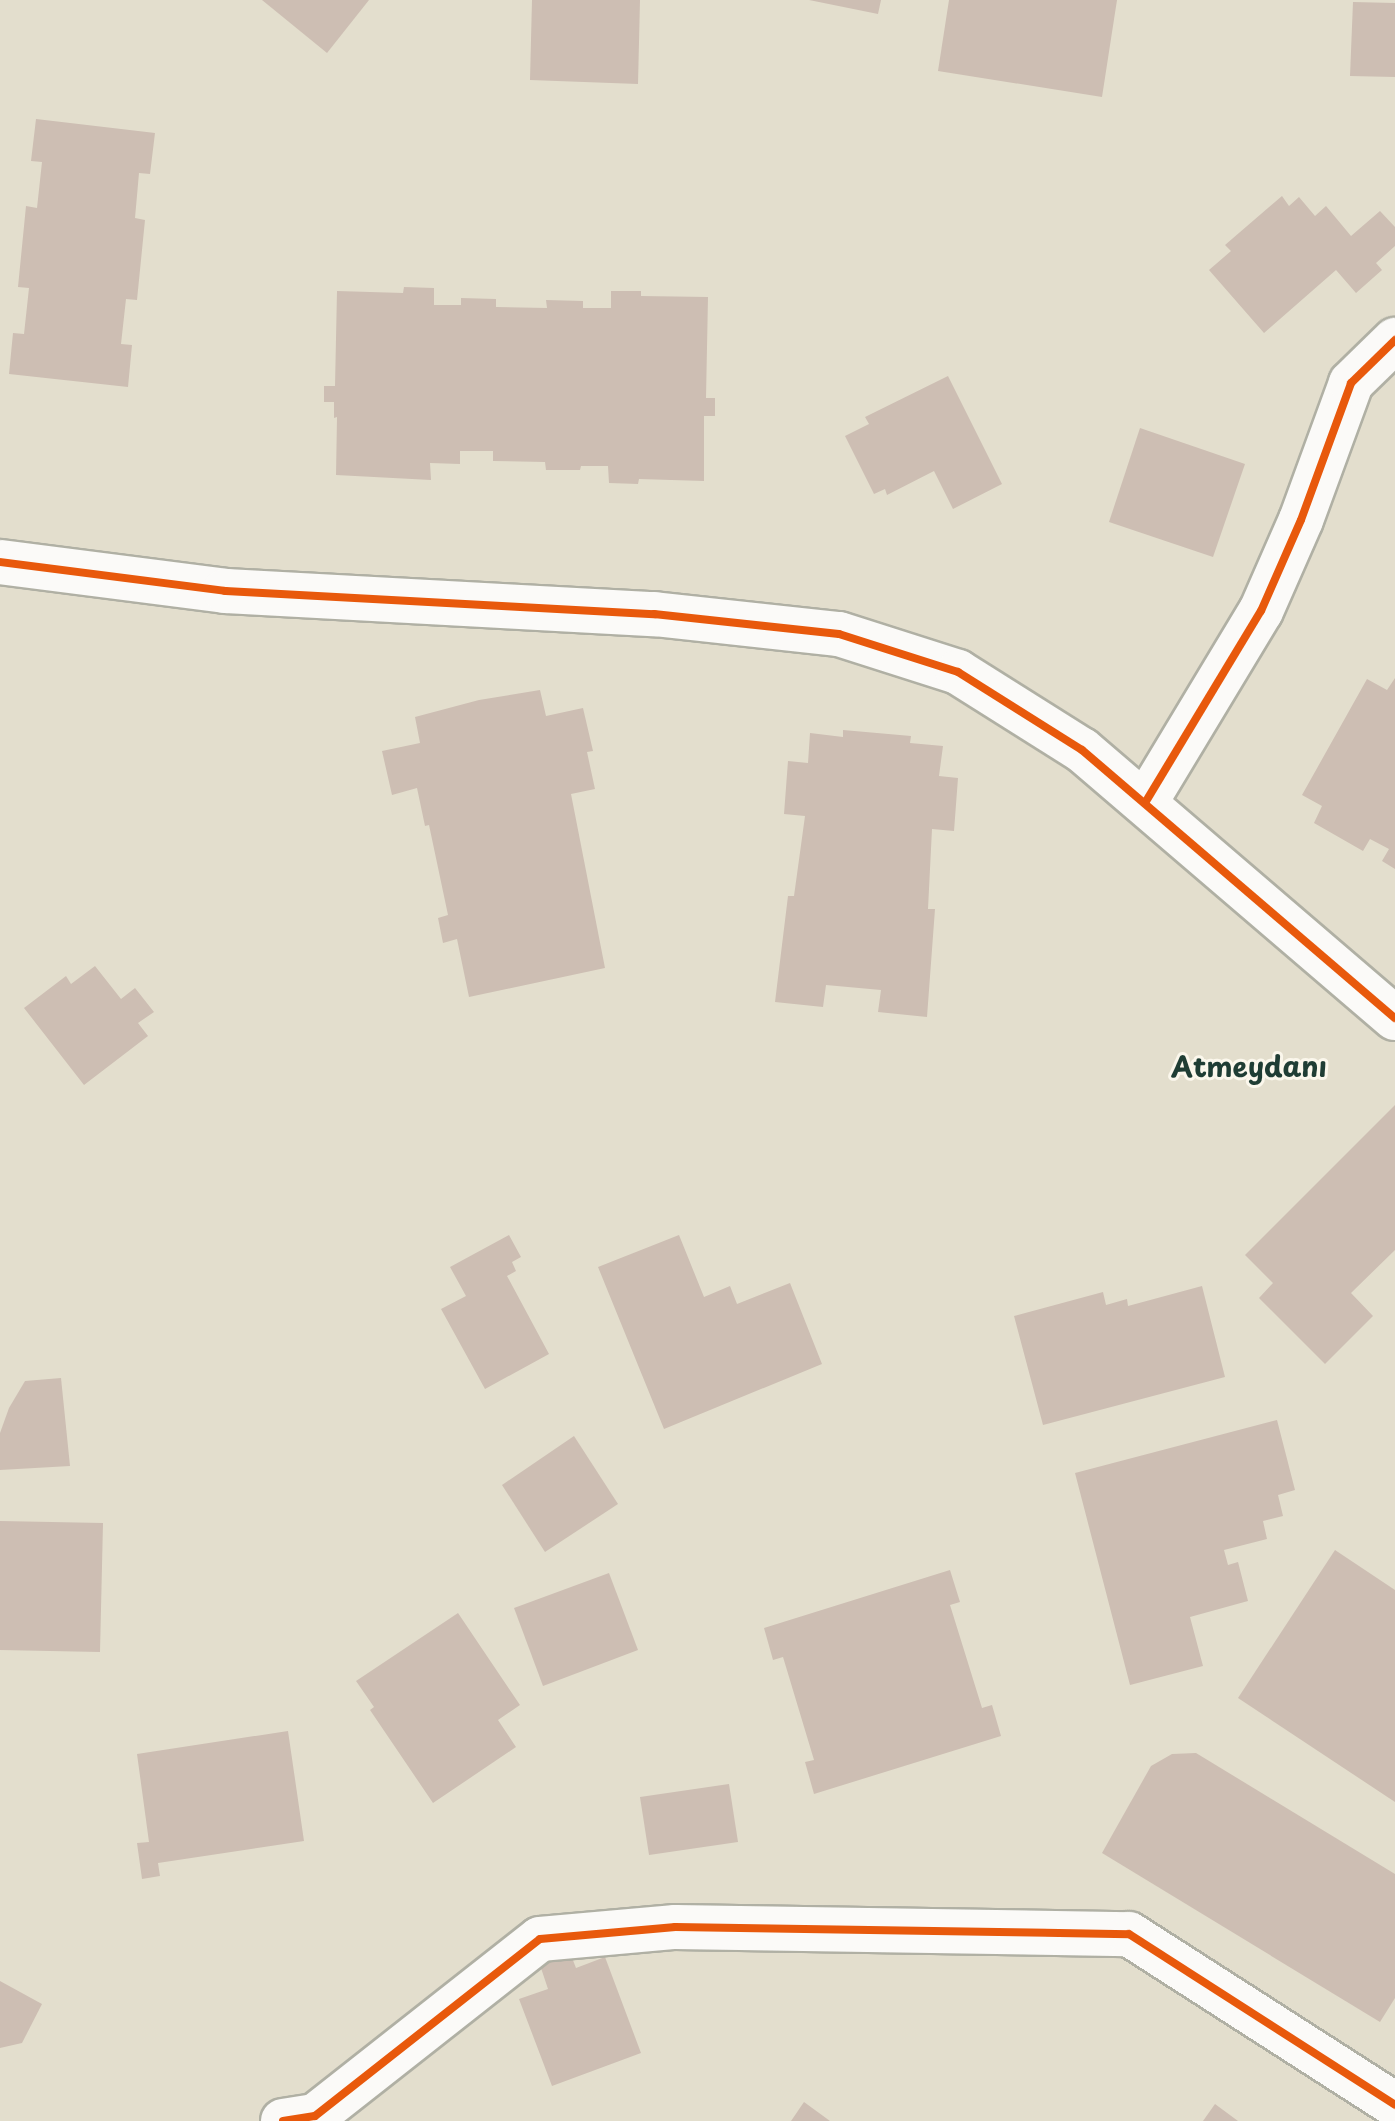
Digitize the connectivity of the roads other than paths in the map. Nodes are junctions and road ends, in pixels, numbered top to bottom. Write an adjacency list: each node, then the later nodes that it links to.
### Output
1 (1395, 340): 3 (street)
2 (0, 562): 3 (street)
3 (1145, 803): 4 (street)
4 (1395, 1018)
5 (1395, 2105): 6 (street)
6 (283, 2121)

